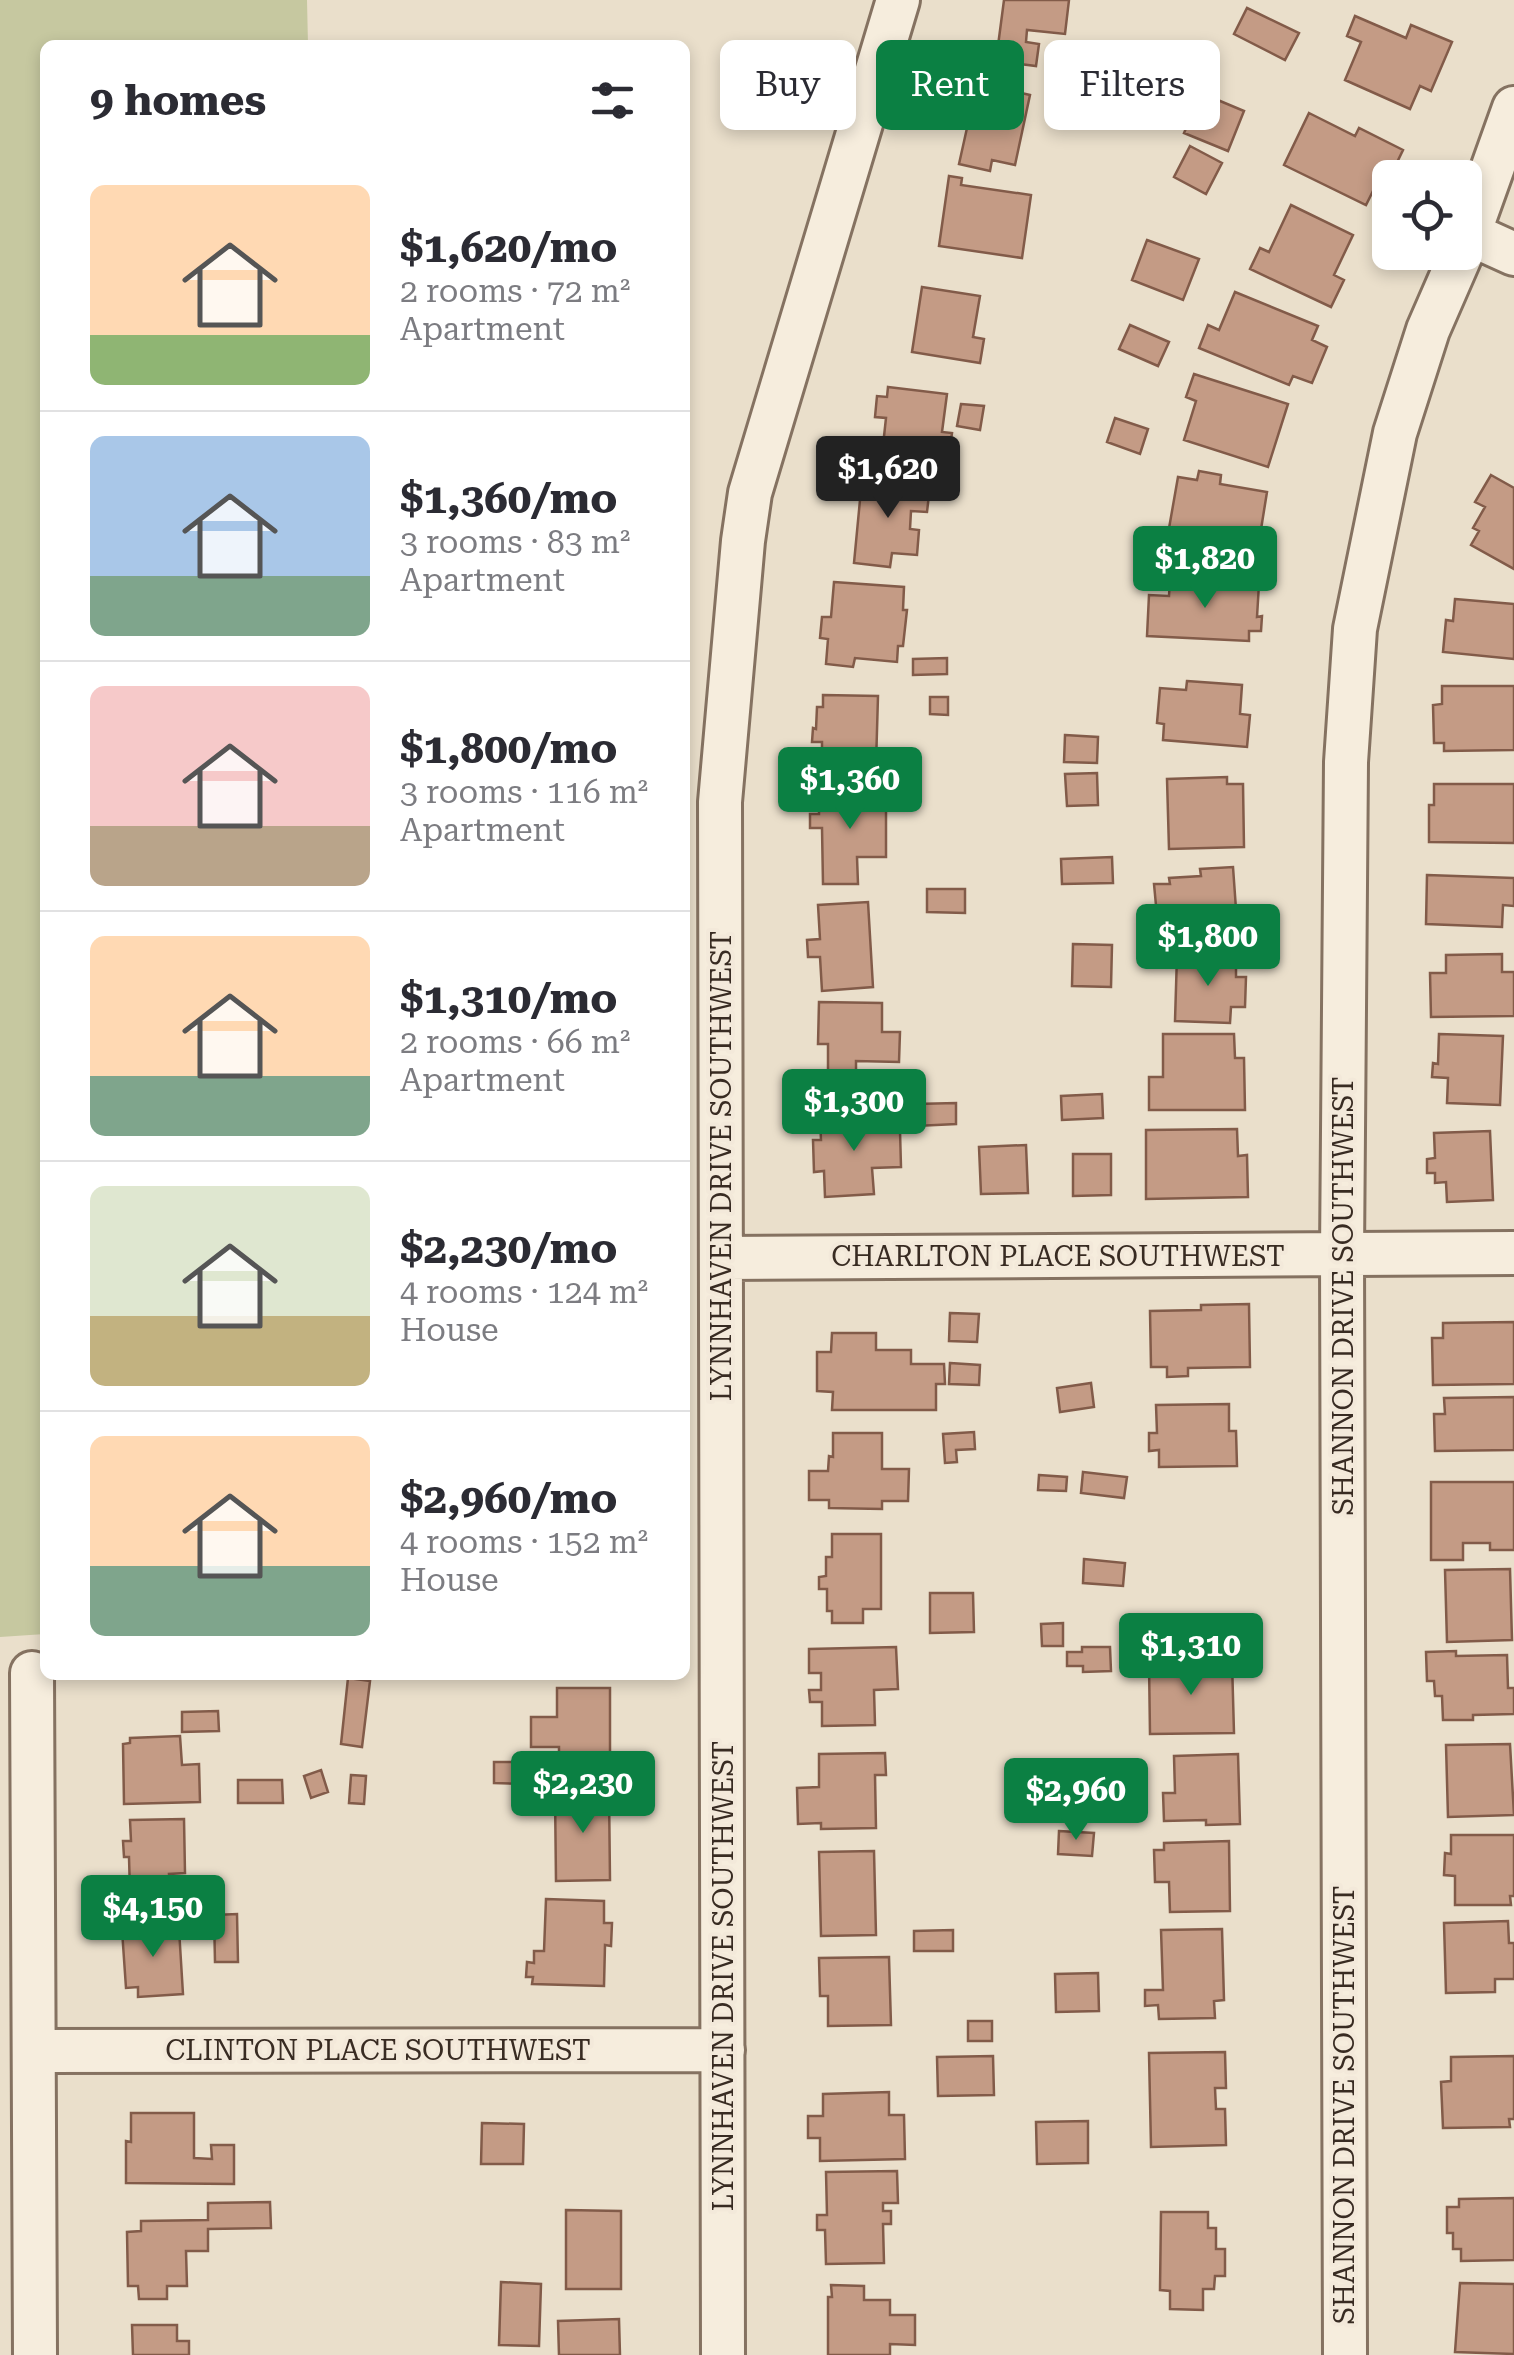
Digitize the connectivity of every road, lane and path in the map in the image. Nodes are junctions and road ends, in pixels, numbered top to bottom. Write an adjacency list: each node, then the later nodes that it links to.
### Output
1 (898, 0): 9 (street, LYNNHAVEN DRIVE SOUTHWEST)
2 (1514, 108): 3 (street, SHANNON DRIVE SOUTHWEST)
3 (1482, 197)
4 (1482, 247): 5 (street)
5 (1514, 254)
6 (1454, 270): 8 (street, SHANNON DRIVE SOUTHWEST)
7 (1514, 1253): 8 (street, CHARLTON PLACE SOUTHWEST)
8 (1342, 1254): 9 (street, CHARLTON PLACE SOUTHWEST); 15 (street, SHANNON DRIVE SOUTHWEST)
9 (721, 1258): 11 (street, LYNNHAVEN DRIVE SOUTHWEST)
10 (32, 1673): 12 (street)
11 (723, 2050): 12 (street, CLINTON PLACE SOUTHWEST); 14 (street, LYNNHAVEN DRIVE SOUTHWEST)
12 (34, 2051): 13 (street)
13 (35, 2355)
14 (723, 2355)
15 (1345, 2355)

